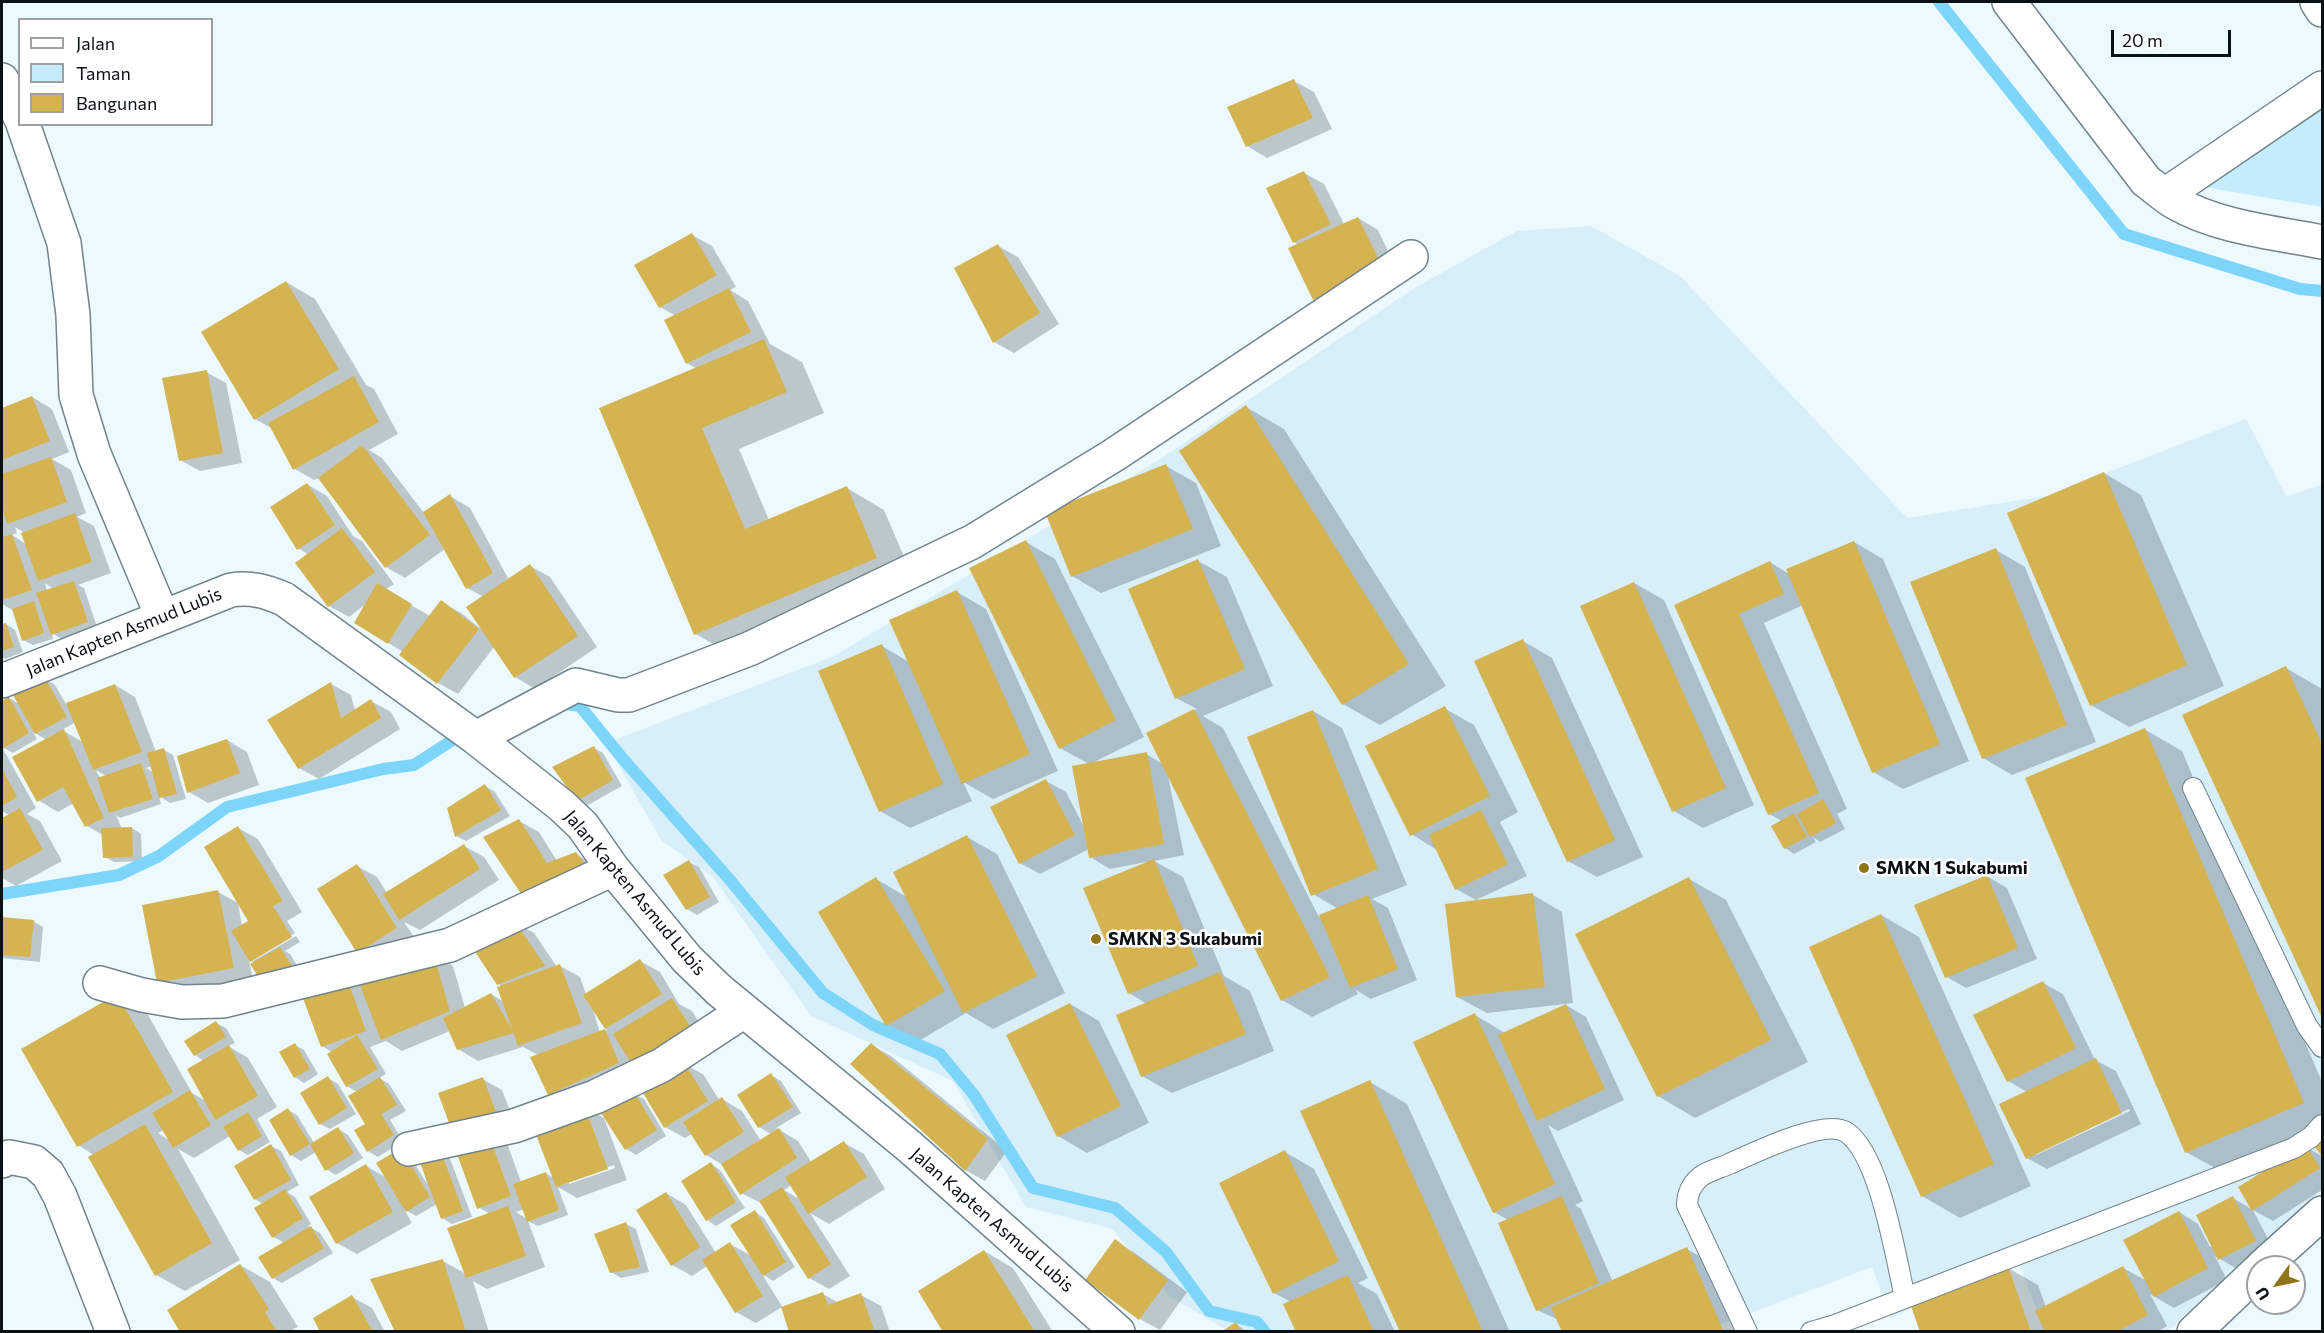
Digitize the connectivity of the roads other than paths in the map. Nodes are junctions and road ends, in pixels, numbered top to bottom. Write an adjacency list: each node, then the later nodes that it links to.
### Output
1 (2008, 2): 8 (street)
2 (2317, 2): 3 (street)
3 (2322, 10)
4 (2, 80): 6 (street)
5 (2322, 88): 8 (street)
6 (18, 113)
7 (24, 126): 11 (street)
8 (2165, 195): 9 (street)
9 (2322, 242)
10 (1411, 257): 13 (street)
11 (162, 616): 12 (street, Jalan Kapten Asmud Lubis); 13 (street, Jalan Kapten Asmud Lubis)
12 (2, 681)
13 (476, 738): 15 (street, Jalan Kapten Asmud Lubis)
14 (2193, 788): 18 (lane)
15 (613, 869): 16 (street); 17 (street, Jalan Kapten Asmud Lubis)
16 (100, 983)
17 (744, 1011): 20 (street); 28 (street, Jalan Kapten Asmud Lubis)
18 (2322, 1047)
19 (2322, 1125): 25 (lane)
20 (409, 1149)
21 (2, 1161): 27 (street)
22 (2322, 1213): 23 (street)
23 (2275, 1255)
24 (2246, 1282): 31 (street)
25 (1905, 1298): 26 (lane); 29 (lane)
26 (1836, 1328): 30 (lane)
27 (113, 1332)
28 (1118, 1332)
29 (1747, 1332)
30 (1811, 1332)
31 (2194, 1332)

